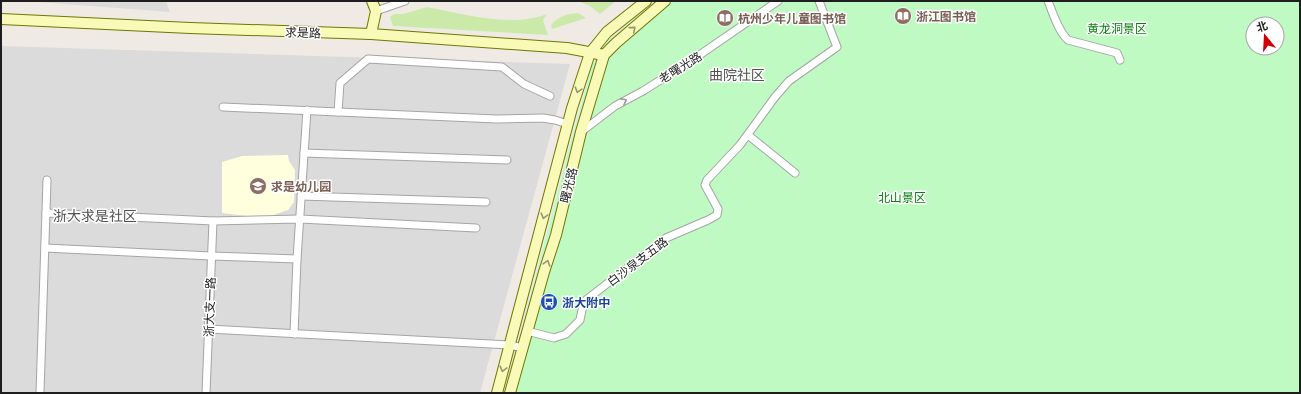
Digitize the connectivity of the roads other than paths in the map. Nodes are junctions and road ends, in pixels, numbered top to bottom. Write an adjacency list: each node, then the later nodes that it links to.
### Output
1 (405, 1): 7 (street)
2 (646, 1): 10 (main road, 曙光路)
3 (665, 1): 11 (main road, 曙光路, one-way to 3)
4 (778, 1): 18 (street, 老曙光路, one-way to 4)
5 (819, 1): 19 (street)
6 (1048, 1): 12 (street)
7 (374, 6): 9 (main road)
8 (1, 19): 9 (main road, 求是路)
9 (371, 34): 10 (main road, 求是路)
10 (590, 53): 11 (main road, 求是路); 17 (main road, 曙光路, one-way to 17)
11 (604, 55): 18 (main road, 曙光路)
12 (1120, 60)
13 (550, 96): 16 (street)
14 (223, 106): 15 (street)
15 (307, 110): 16 (street); 20 (street)
16 (338, 112): 17 (street)
17 (568, 124): 36 (main road, 曙光路, one-way to 36)
18 (581, 132): 34 (main road, 曙光路, one-way to 18)
19 (748, 135): 22 (street); 34 (street, 白沙泉支五路)
20 (304, 153): 21 (street); 24 (street)
21 (507, 160)
22 (795, 173)
23 (47, 180): 26 (street)
24 (301, 196): 25 (street); 27 (street)
25 (486, 202)
26 (46, 213): 28 (street); 30 (street)
27 (300, 219): 28 (street); 29 (street); 32 (street)
28 (213, 221): 31 (street, 浙大支一路)
29 (476, 228)
30 (45, 248): 31 (street); 38 (street)
31 (211, 256): 32 (street); 33 (street, 浙大支一路)
32 (297, 259): 35 (street)
33 (208, 330): 35 (street); 39 (street, 浙大支一路)
34 (527, 331): 37 (main road, 曙光路)
35 (294, 334): 36 (street)
36 (510, 345): 37 (street); 40 (main road, 曙光路, one-way to 40)
37 (522, 348): 41 (main road, 曙光路)
38 (40, 393)
39 (206, 393)
40 (497, 393)
41 (510, 393)

